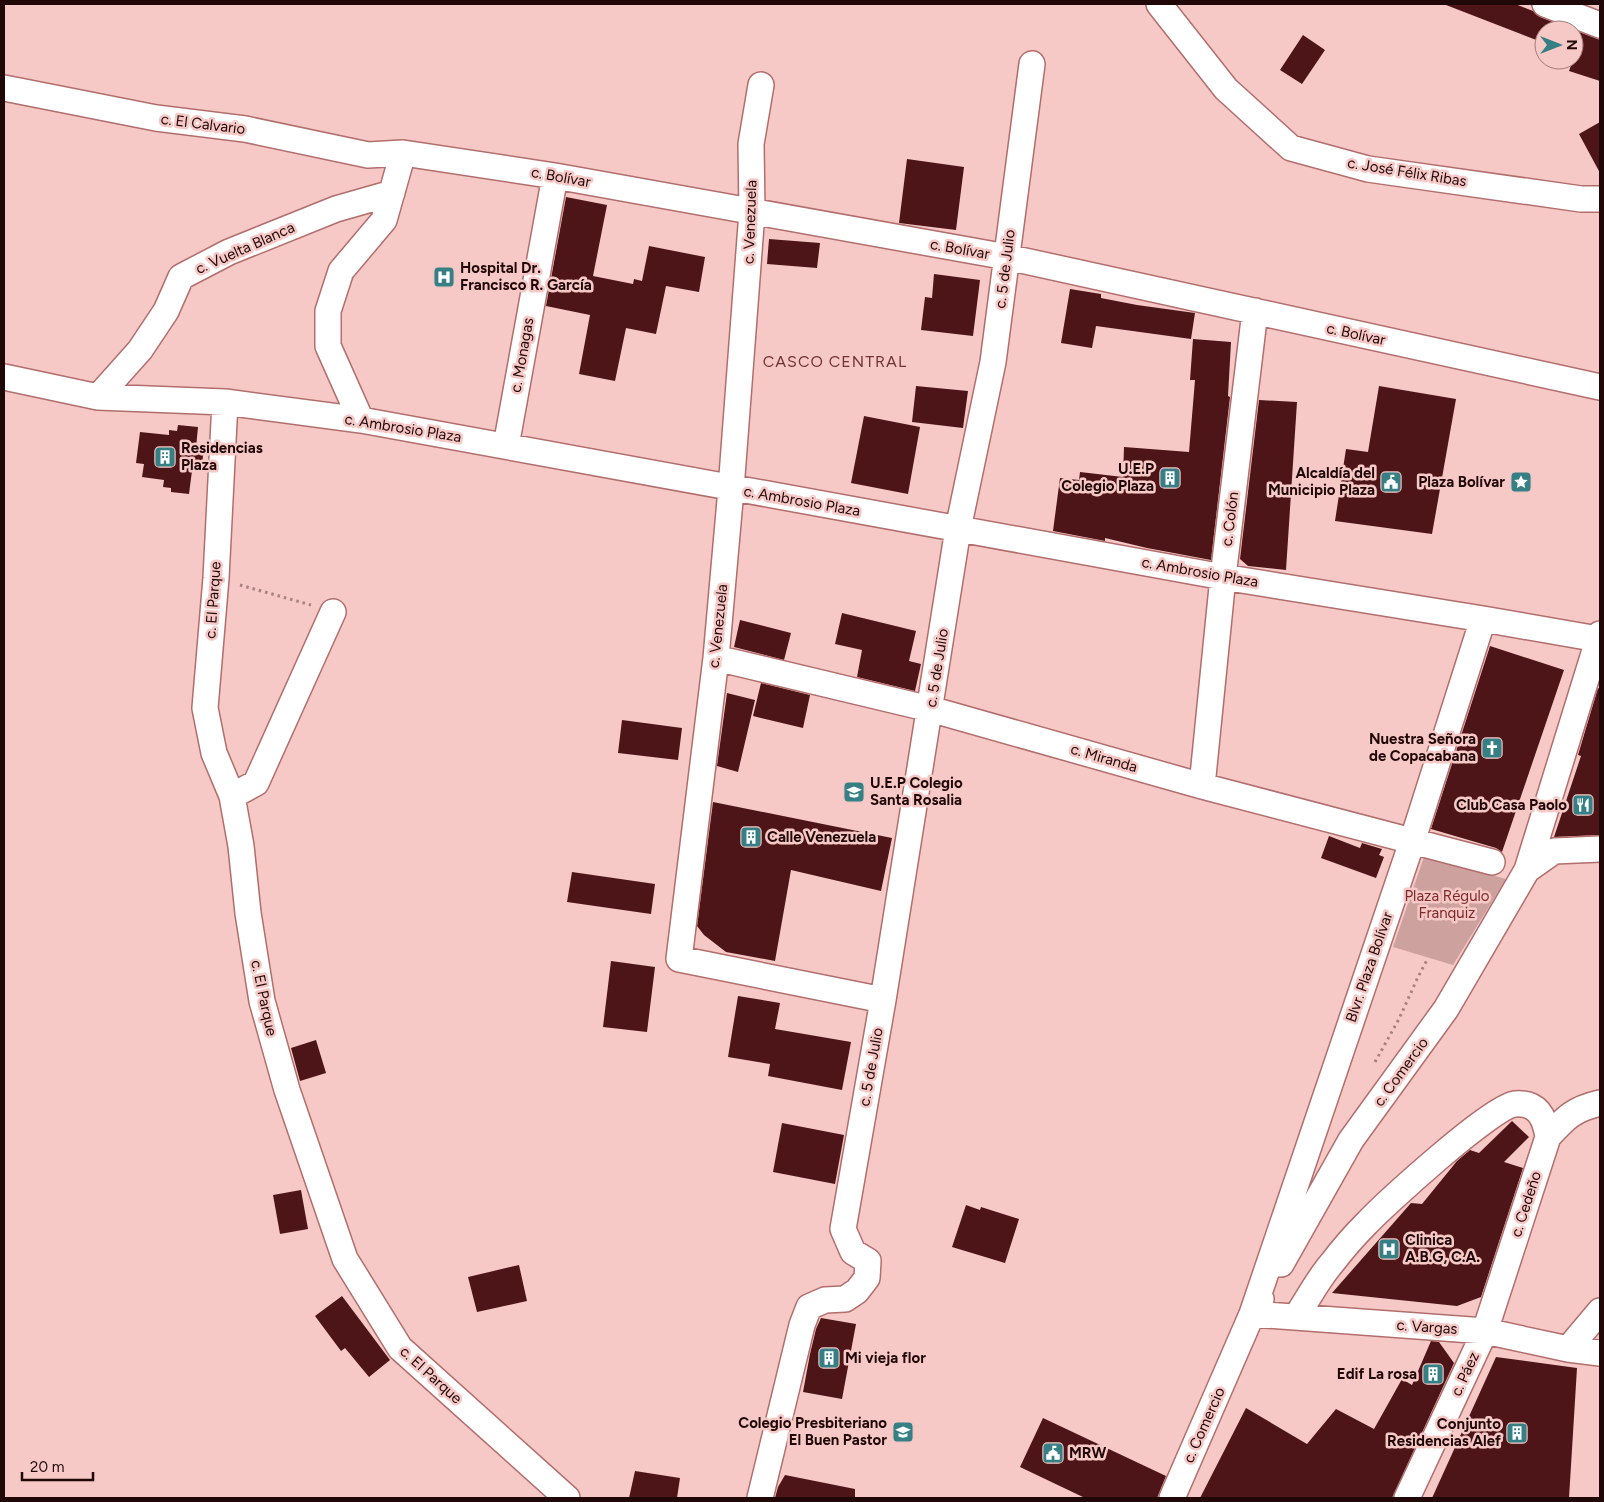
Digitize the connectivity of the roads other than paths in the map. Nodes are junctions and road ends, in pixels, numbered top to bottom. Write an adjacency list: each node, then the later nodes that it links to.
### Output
1 (1159, 4): 10 (street, c. José Félix Ribas)
2 (1545, 4): 3 (street)
3 (1600, 25)
4 (1032, 64): 12 (street, c. 5 de Julio)
5 (761, 85): 11 (street, c. Venezuela)
6 (4, 88): 7 (street, c. El Calvario)
7 (403, 153): 8 (street, c. Bolívar); 9 (street)
8 (555, 176): 11 (street, c. Bolívar); 19 (street, c. Monagas)
9 (392, 193): 16 (street, c. Vuelta Blanca); 18 (street)
10 (1600, 199)
11 (752, 212): 12 (street, c. Bolívar); 20 (street, c. Venezuela)
12 (1006, 257): 13 (street, c. Bolívar); 21 (street, c. 5 de Julio)
13 (1255, 312): 15 (street, c. Bolívar); 22 (street, c. Colón)
14 (4, 377): 16 (street, c. Ambrosio Plaza)
15 (1600, 387)
16 (98, 397): 17 (street, c. Ambrosio Plaza)
17 (226, 402): 18 (street, c. Ambrosio Plaza); 29 (street, c. El Parque)
18 (361, 420): 19 (street, c. Ambrosio Plaza)
19 (506, 446): 20 (street, c. Ambrosio Plaza)
20 (731, 489): 21 (street, c. Ambrosio Plaza); 26 (street, c. Venezuela)
21 (958, 529): 22 (street, c. Ambrosio Plaza); 27 (street, c. 5 de Julio)
22 (1223, 577): 24 (street, c. Ambrosio Plaza); 28 (street, c. Colón)
23 (333, 612): 29 (street)
24 (1483, 619): 25 (street, c. Ambrosio Plaza); 30 (street, Blvr. Plaza Bolívar)
25 (1599, 637): 33 (street, c. Comercio)
26 (716, 658): 27 (street, c. Miranda); 34 (street, c. Venezuela)
27 (930, 709): 28 (street, c. Miranda); 34 (street, c. 5 de Julio)
28 (1202, 786): 30 (street, c. Miranda)
29 (232, 796): 43 (street, c. El Parque)
30 (1412, 842): 32 (street, c. Miranda); 38 (street, Blvr. Plaza Bolívar)
31 (1600, 849): 33 (street)
32 (1492, 862)
33 (1527, 870): 38 (street, c. Comercio)
34 (883, 1000): 44 (street, c. 5 de Julio)
35 (1600, 1103): 36 (street, c. Cedeño)
36 (1548, 1137): 39 (street); 40 (street, c. Cedeño)
37 (1600, 1311): 41 (street)
38 (1252, 1314): 39 (street, c. Vargas); 45 (street, c. Comercio)
39 (1296, 1317): 40 (street, c. Vargas)
40 (1485, 1331): 41 (street, c. Vargas); 46 (street, c. Páez)
41 (1568, 1349): 42 (street, c. Vargas)
42 (1600, 1353)
43 (567, 1498)
44 (760, 1498)
45 (1172, 1498)
46 (1407, 1498)

